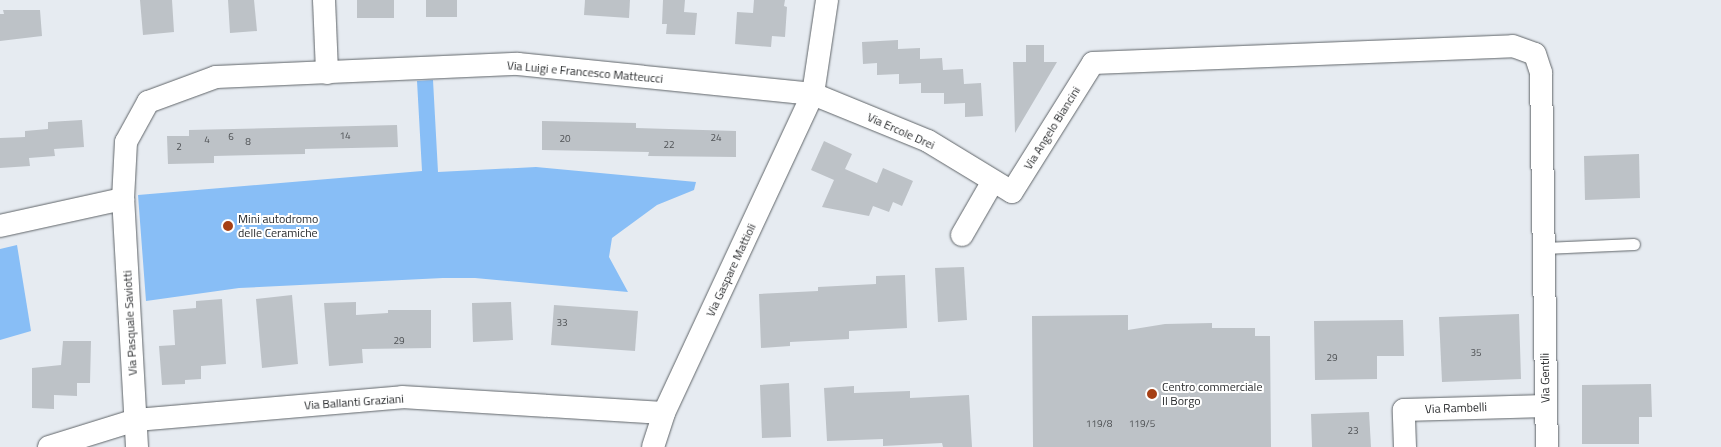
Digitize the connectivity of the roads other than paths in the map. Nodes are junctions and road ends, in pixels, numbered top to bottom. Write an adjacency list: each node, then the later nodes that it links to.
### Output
1 (324, 0): 4 (street)
2 (827, 0): 5 (street, Via Gaspare Mattioli)
3 (1093, 63): 6 (street, Via Angelo Biancini); 11 (street, Via Gentili)
4 (327, 73): 5 (street, Via Luigi e Francesco Matteucci); 7 (street, Via Luigi e Francesco Matteucci)
5 (813, 94): 6 (street, Via Ercole Drei); 13 (street, Via Gaspare Mattioli)
6 (1002, 186): 9 (street, Via Angelo Biancini)
7 (123, 198): 8 (street); 14 (street, Via Pasquale Saviotti)
8 (0, 226)
9 (962, 235)
10 (1634, 244): 11 (lane)
11 (1544, 248): 12 (street, Via Gentili)
12 (1546, 406): 18 (street, Via Rambelli); 19 (street, Via Gentili)
13 (664, 413): 14 (street, Via Ballanti Graziani); 17 (street, Via Gaspare Mattioli)
14 (136, 420): 15 (street, Via Ballanti Graziani); 16 (street, Via Pasquale Saviotti)
15 (49, 447)
16 (137, 447)
17 (652, 447)
18 (1404, 447)
19 (1547, 447)

